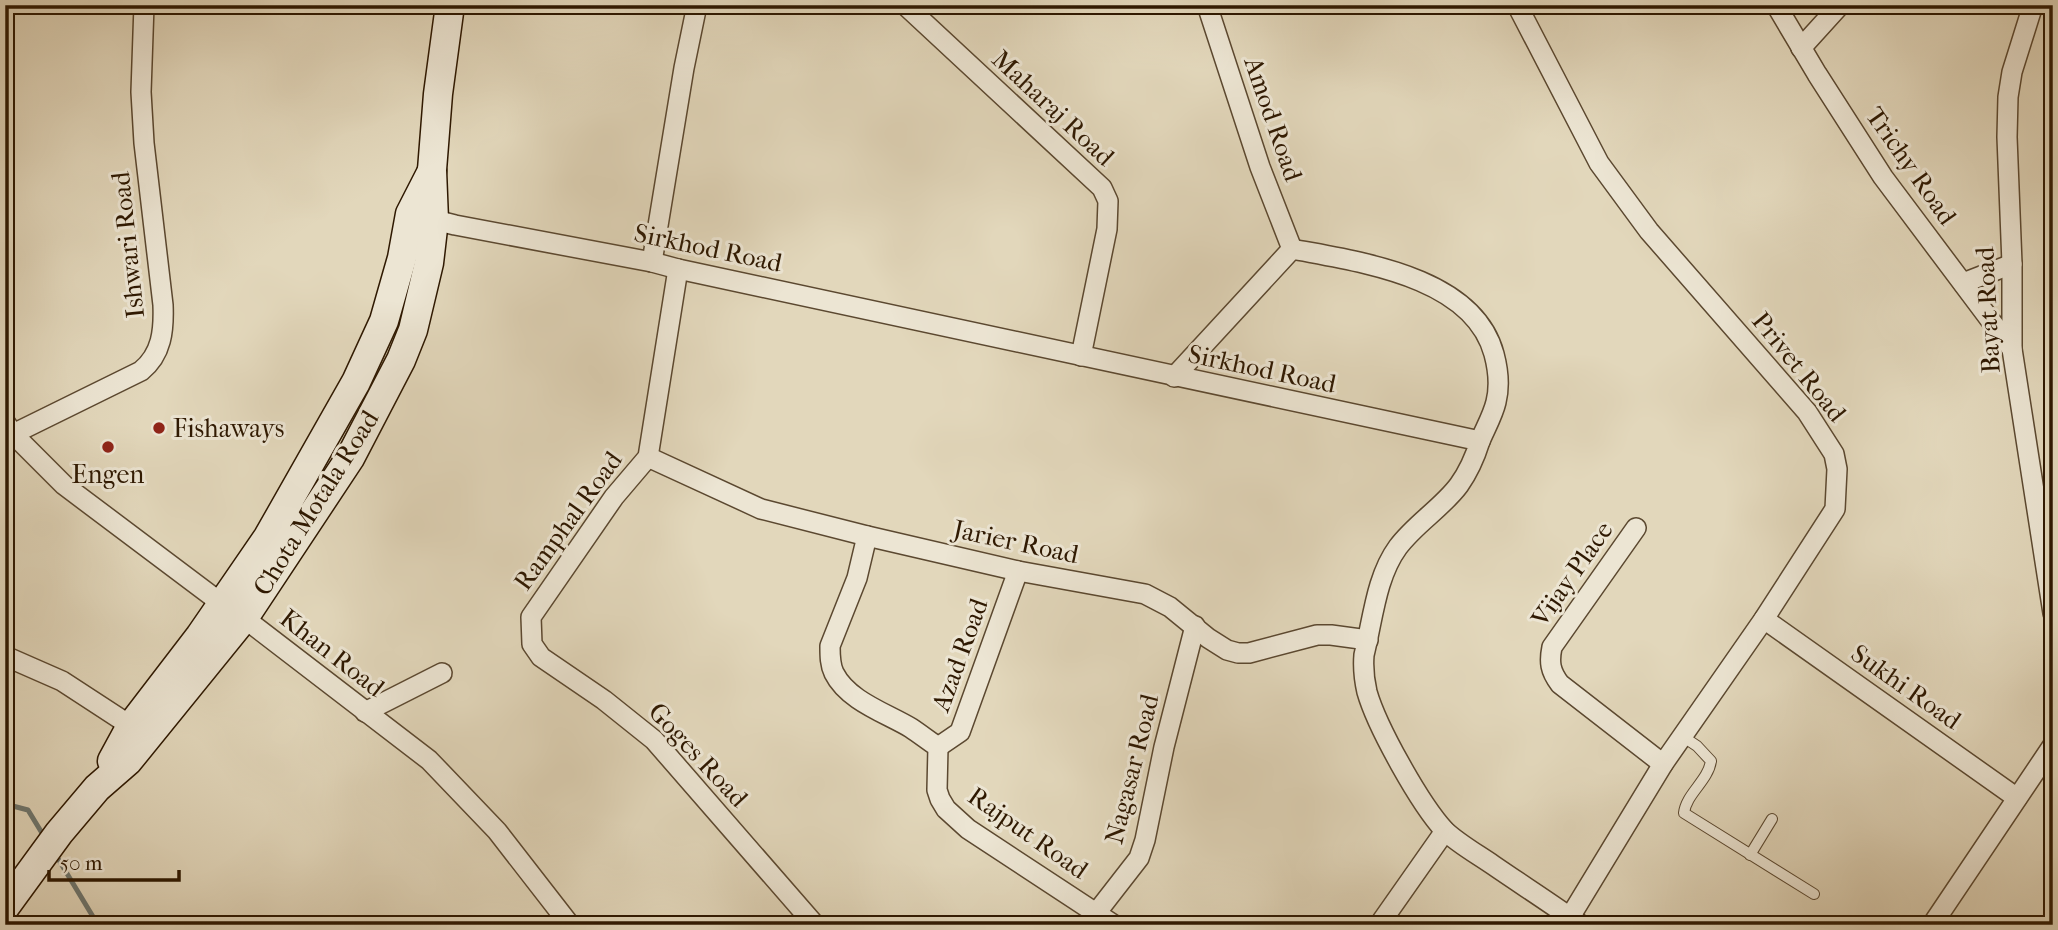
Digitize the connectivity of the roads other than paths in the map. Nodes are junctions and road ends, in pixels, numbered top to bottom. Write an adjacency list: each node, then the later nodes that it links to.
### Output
1 (144, 5): 20 (street, Ishwari Road)
2 (450, 5): 11 (street, Chota Motala Road)
3 (697, 5): 13 (street)
4 (905, 5): 18 (street, Maharaj Road)
5 (1207, 5): 12 (street, Amod Road)
6 (1776, 5): 10 (street, Trichy Road)
7 (1840, 5): 10 (street)
8 (2033, 5): 14 (street, Bayat Road)
9 (1523, 8): 28 (street, Privet Road)
10 (1801, 48): 16 (street, Trichy Road)
11 (422, 217): 13 (street, Sirkhod Road); 26 (street, Chota Motala Road)
12 (1292, 249): 19 (street); 21 (street)
13 (652, 262): 15 (street, Sirkhod Road)
14 (2012, 264): 16 (street); 17 (street, Bayat Road)
15 (678, 269): 18 (street, Sirkhod Road); 22 (street, Ramphal Road)
16 (1963, 283): 17 (street, Trichy Road)
17 (2012, 349): 27 (street, Bayat Road)
18 (1081, 356): 19 (street, Sirkhod Road)
19 (1174, 377): 21 (street, Sirkhod Road)
20 (9, 428): 26 (street, Khan Road)
21 (1479, 441): 31 (street)
22 (648, 457): 24 (street, Jarier Road); 30 (street, Ramphal Road)
23 (1636, 528): 39 (street, Vijay Place)
24 (867, 536): 25 (street, Jarier Road); 38 (street)
25 (1018, 571): 29 (street, Jarier Road); 38 (street, Azad Road)
26 (232, 611): 34 (street, Khan Road); 35 (street, Chota Motala Road); 40 (street, Chota Motala Road)
27 (2053, 613)
28 (1764, 619): 36 (street, Privet Road); 41 (street, Sukhi Road)
29 (1195, 626): 31 (street, Jarier Road); 47 (street, Nagasar Road)
30 (531, 638): 50 (street, Goges Road)
31 (1368, 640): 43 (street)
32 (5, 656): 35 (street)
33 (442, 673): 34 (street)
34 (365, 712): 49 (street, Khan Road)
35 (131, 726): 40 (street, Chota Motala Road)
36 (1682, 736): 39 (street, Privet Road); 44 (lane)
37 (2053, 745): 41 (street)
38 (939, 747): 47 (street, Rajput Road)
39 (1663, 764): 48 (street, Privet Road)
40 (97, 788): 46 (street, Chota Motala Road)
41 (2017, 798): 53 (street)
42 (1772, 819): 44 (lane)
43 (1446, 831): 48 (street); 52 (street)
44 (1750, 855): 45 (lane)
45 (1814, 894)
46 (5, 906)
47 (1097, 912): 51 (street, Rajput Road)
48 (1576, 921)
49 (570, 925)
50 (816, 925)
51 (1114, 925)
52 (1379, 925)
53 (1932, 925)

